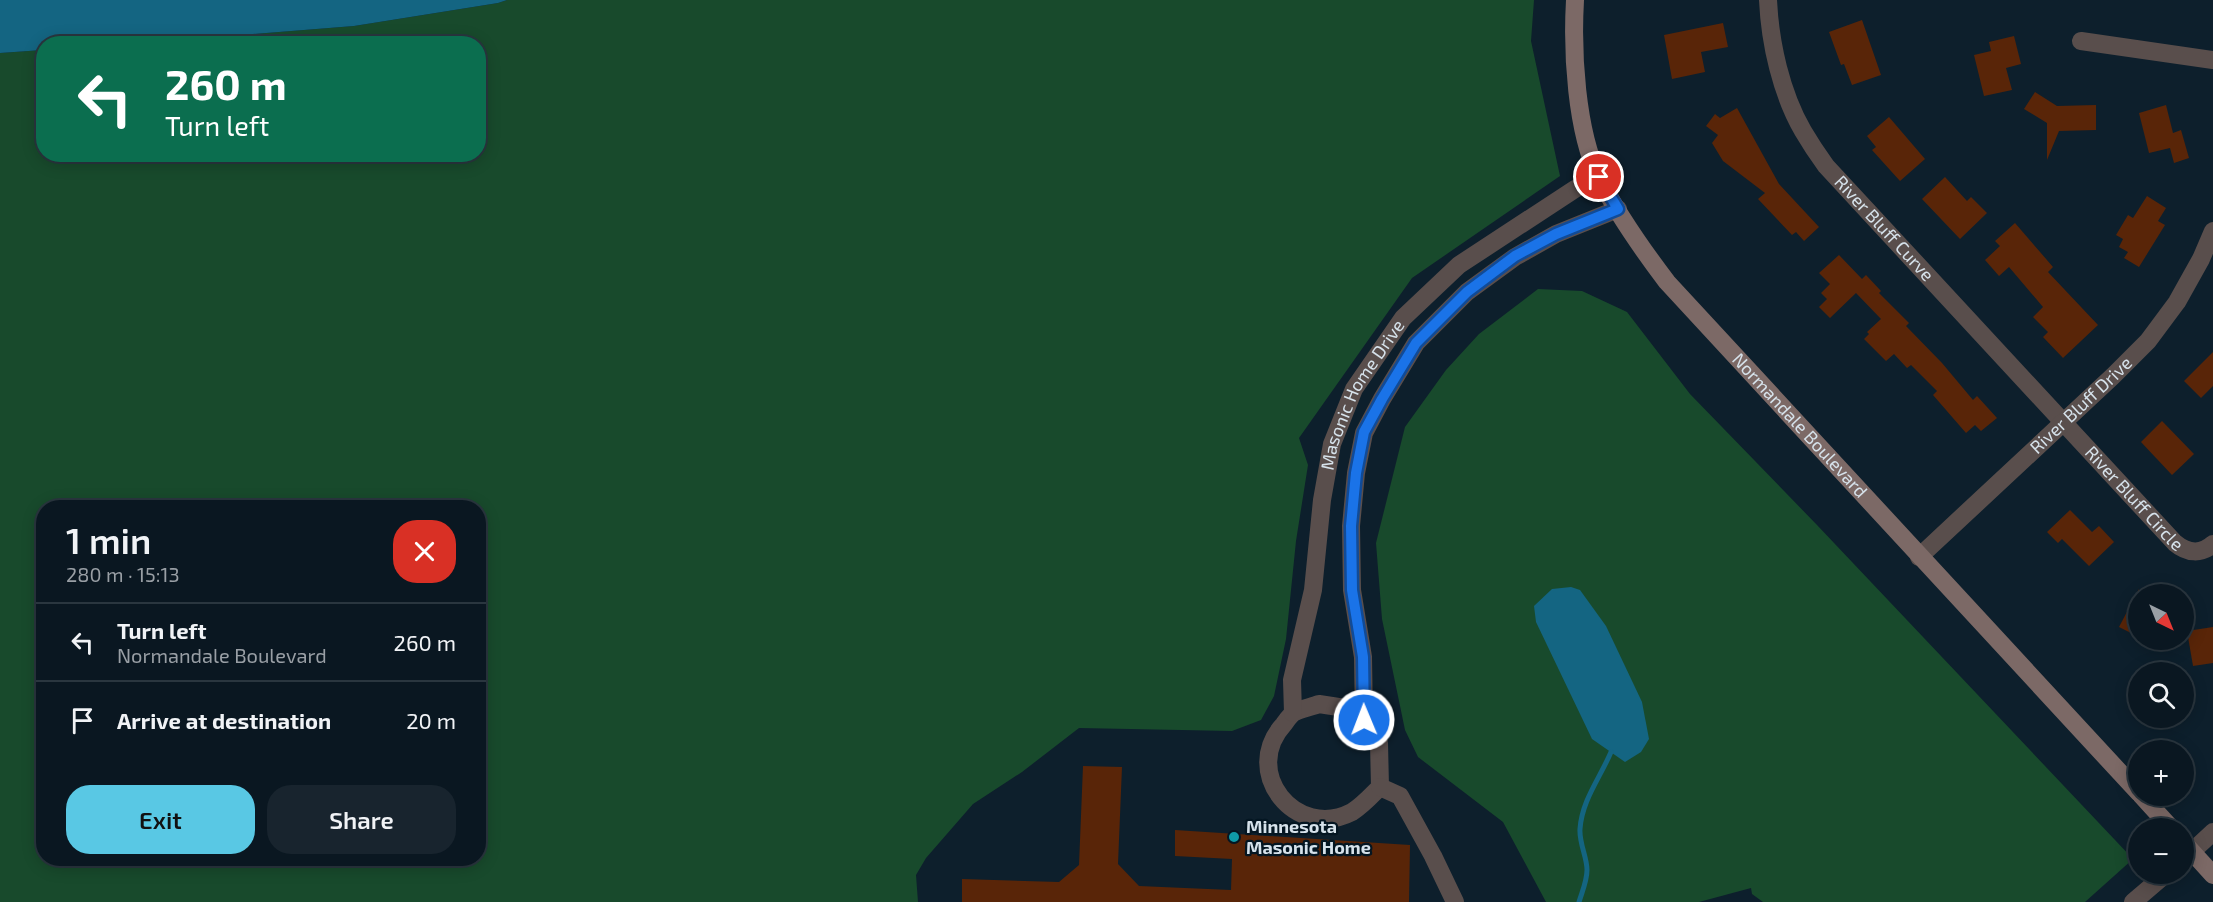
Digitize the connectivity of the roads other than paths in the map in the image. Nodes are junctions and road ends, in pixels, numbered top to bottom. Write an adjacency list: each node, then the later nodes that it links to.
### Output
1 (1575, 0): 5 (street, Normandale Boulevard)
2 (1768, 0): 8 (street, River Bluff Curve)
3 (2081, 42): 4 (street)
4 (2213, 60)
5 (1599, 177): 6 (street, Normandale Boulevard); 11 (street, Masonic Home Drive)
6 (1618, 209): 10 (street, Normandale Boulevard); 12 (street, Masonic Home Drive)
7 (2213, 231): 8 (street, River Bluff Drive)
8 (2064, 422): 9 (street, River Bluff Circle); 10 (street, River Bluff Drive)
9 (2213, 544)
10 (1919, 556): 13 (street, Normandale Boulevard)
11 (1293, 713): 12 (street); 14 (street)
12 (1364, 720): 14 (street)
13 (2128, 781)
14 (1380, 787): 22 (street)
15 (2151, 806): 16 (street, Normandale Boulevard)
16 (2162, 818)
17 (2213, 832): 18 (street)
18 (2194, 846)
19 (2194, 857): 20 (street)
20 (2213, 875)
21 (2154, 884): 23 (street)
22 (1455, 902)
23 (2133, 902)

